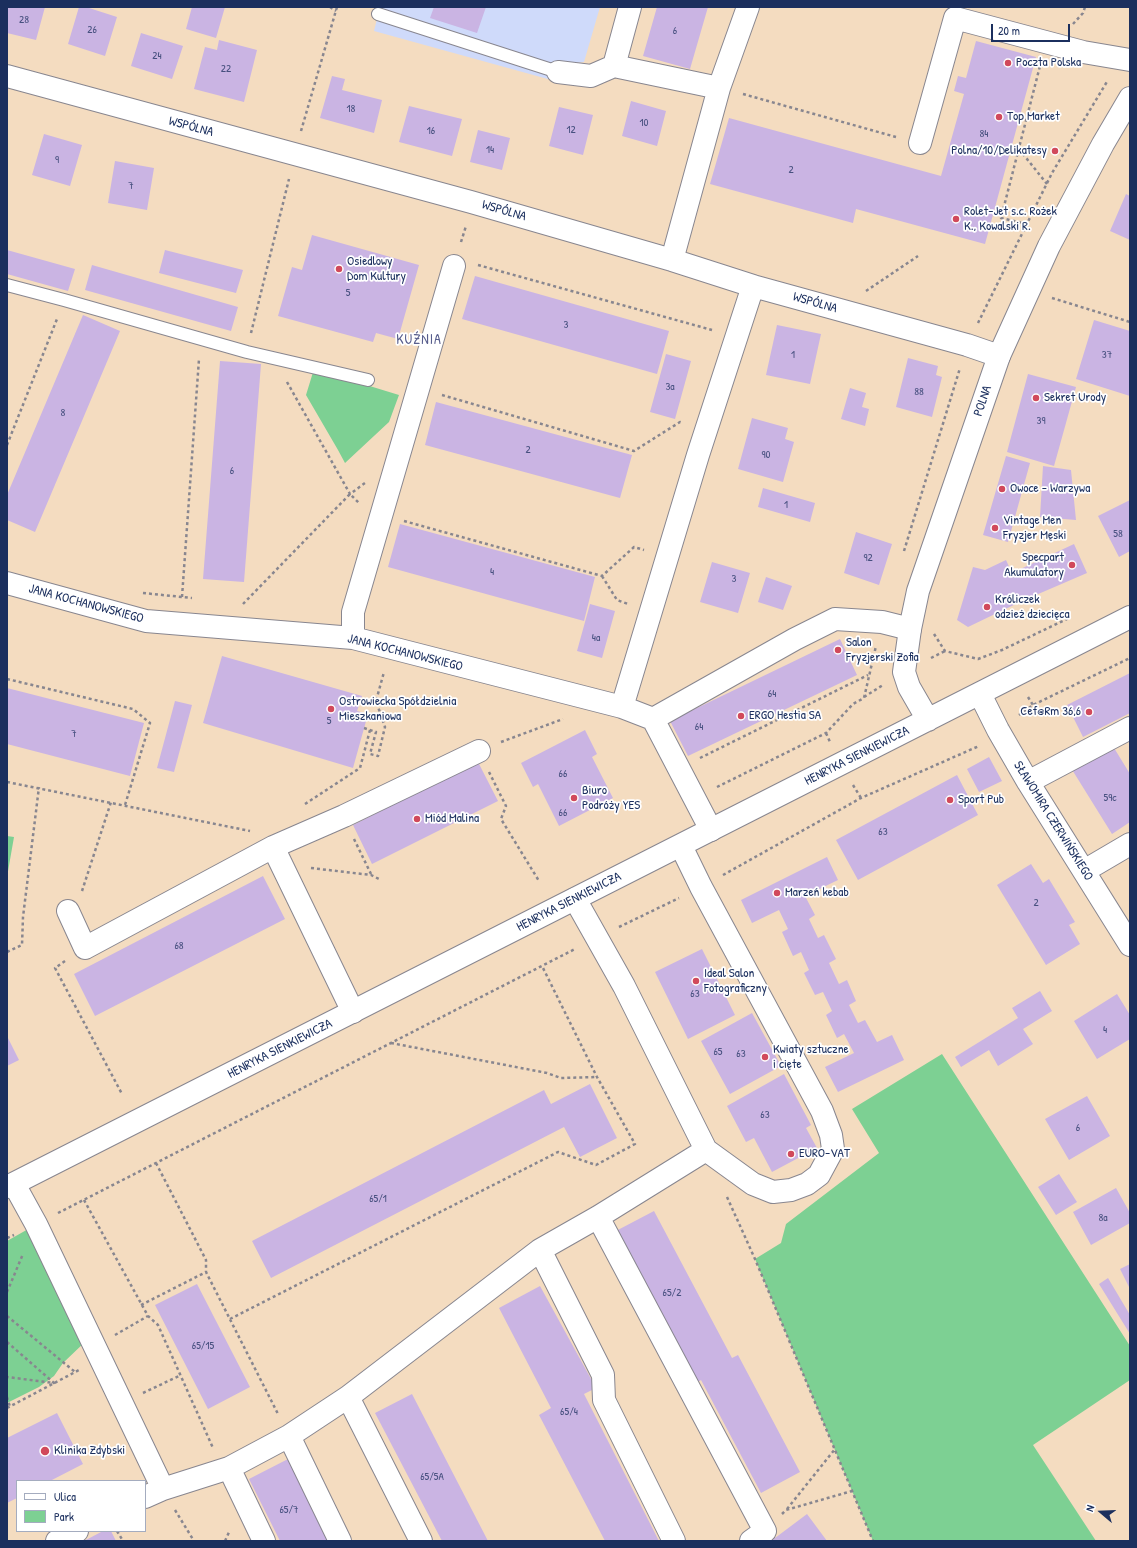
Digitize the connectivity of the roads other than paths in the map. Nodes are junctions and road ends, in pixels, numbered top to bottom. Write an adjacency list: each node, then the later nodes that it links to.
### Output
1 (630, 7): 5 (street)
2 (748, 7): 8 (street)
3 (378, 14): 6 (lane)
4 (1130, 60): 10 (street)
5 (614, 66): 6 (street); 8 (street)
6 (558, 72)
7 (7, 76): 11 (street, WSPÓLNA)
8 (719, 88): 11 (street)
9 (1130, 98): 15 (street, POLNA)
10 (920, 143)
11 (672, 260): 14 (street, WSPÓLNA)
12 (452, 271): 20 (street)
13 (7, 285): 16 (lane)
14 (752, 286): 15 (street, WSPÓLNA); 22 (street)
15 (999, 356): 19 (street, POLNA)
16 (368, 380)
17 (7, 583): 20 (street, JANA KOCHANOWSKIEGO)
18 (1130, 617): 21 (street, HENRYKA SIENKIEWICZA)
19 (910, 630): 23 (street); 24 (street, POLNA)
20 (353, 638): 22 (street, JANA KOCHANOWSKIEGO)
21 (980, 694): 24 (street, HENRYKA SIENKIEWICZA); 27 (street, SŁAWOMIRA CZERWIŃSKIEGO)
22 (622, 707): 23 (street, JANA KOCHANOWSKIEGO)
23 (653, 719): 28 (street)
24 (928, 720): 28 (street, HENRYKA SIENKIEWICZA)
25 (1130, 728): 27 (street)
26 (479, 751): 31 (street)
27 (1028, 782): 32 (street, SŁAWOMIRA CZERWIŃSKIEGO)
28 (711, 830): 30 (street, HENRYKA SIENKIEWICZA)
29 (1130, 844): 32 (street)
30 (680, 846): 33 (street, HENRYKA SIENKIEWICZA); 37 (street)
31 (273, 847): 34 (street); 36 (street)
32 (1084, 871): 35 (street, SŁAWOMIRA CZERWIŃSKIEGO)
33 (575, 899): 36 (street, HENRYKA SIENKIEWICZA); 37 (street)
34 (68, 911)
35 (1130, 945)
36 (353, 1012): 38 (street, HENRYKA SIENKIEWICZA)
37 (706, 1150): 39 (street)
38 (11, 1186): 44 (street)
39 (598, 1217): 40 (street); 46 (street)
40 (540, 1250): 41 (street); 51 (street)
41 (348, 1397): 42 (street); 50 (street)
42 (289, 1436): 43 (street); 49 (street)
43 (226, 1469): 44 (street); 48 (street)
44 (154, 1493)
45 (75, 1532): 47 (street)
46 (758, 1536)
47 (57, 1541)
48 (264, 1541)
49 (340, 1541)
50 (421, 1541)
51 (674, 1541)

